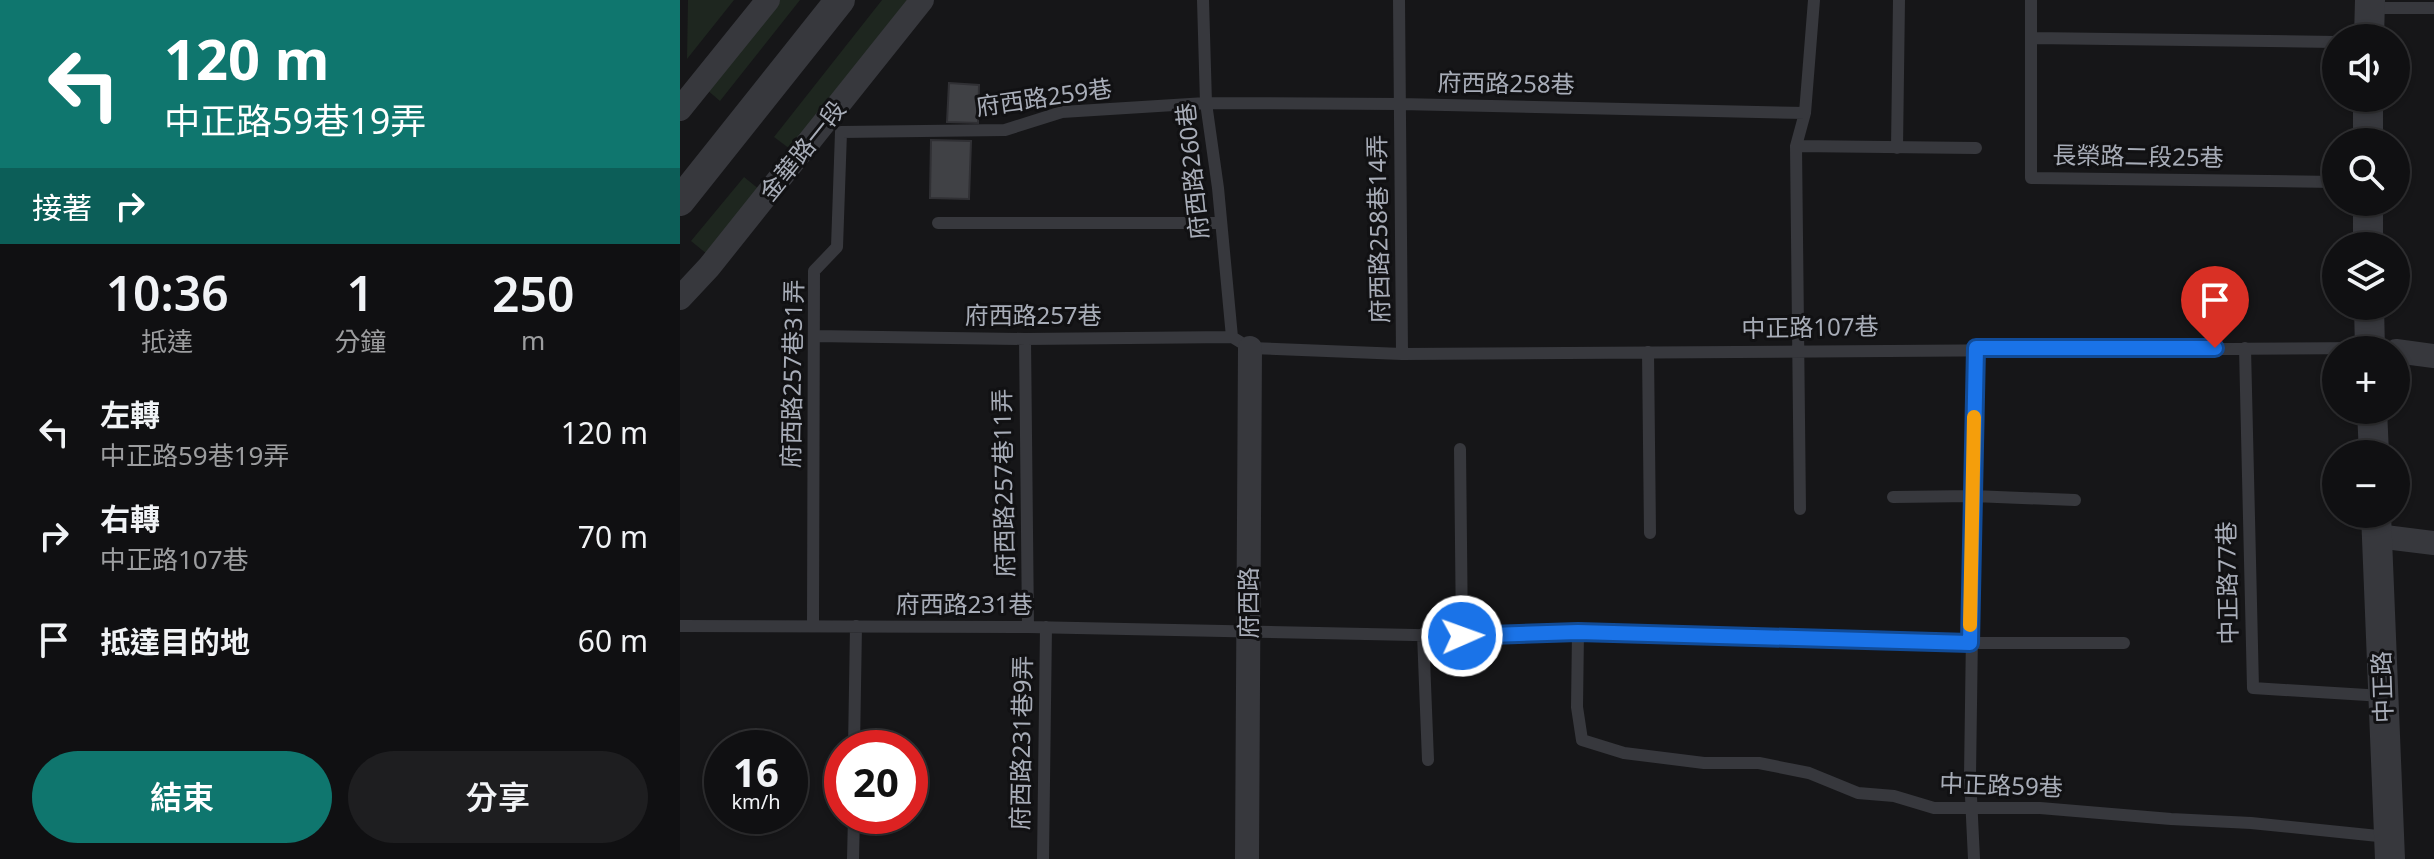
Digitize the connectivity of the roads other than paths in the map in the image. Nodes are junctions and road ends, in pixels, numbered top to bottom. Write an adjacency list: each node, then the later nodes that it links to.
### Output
1 (768, 0): 15 (street)
2 (840, 0): 22 (street)
3 (922, 0): 25 (street, 金華路一段)
4 (1203, 0): 13 (lane, 府西路260巷)
5 (1399, 0): 14 (lane)
6 (1814, 0): 16 (lane)
7 (1899, 0): 19 (lane)
8 (2031, 0): 11 (lane, 長榮路二段25巷)
9 (2434, 8): 10 (lane)
10 (2370, 15)
11 (2031, 38): 12 (lane); 21 (lane, 長榮路二段25巷)
12 (2322, 42)
13 (1206, 103): 14 (lane, 府西路258巷); 17 (lane, 府西路259巷); 24 (lane, 府西路260巷)
14 (1400, 104): 16 (lane, 府西路258巷); 35 (lane, 府西路258巷14弄)
15 (680, 109)
16 (1805, 113): 18 (lane)
17 (841, 132): 26 (lane, 府西路257巷31弄)
18 (1796, 146): 19 (lane); 32 (lane)
19 (1897, 148): 20 (lane)
20 (1976, 148)
21 (2322, 182)
22 (680, 201)
23 (938, 223): 24 (lane)
24 (1221, 223): 28 (lane, 府西路260巷)
25 (680, 298)
26 (814, 336): 27 (lane, 府西路257巷); 47 (lane, 府西路257巷31弄)
27 (1025, 339): 28 (lane, 府西路257巷); 49 (lane, 府西路257巷11弄)
28 (1241, 343): 35 (lane, 中正路107巷); 51 (street, 府西路)
29 (1976, 348): 30 (lane, 中正路107巷); 32 (lane, 中正路107巷); 38 (lane)
30 (2245, 348): 31 (lane, 中正路107巷); 57 (lane, 中正路77巷)
31 (2322, 349)
32 (1798, 350): 33 (lane, 中正路107巷); 41 (lane)
33 (1648, 352): 35 (lane, 中正路107巷); 44 (lane)
34 (2410, 353): 36 (street)
35 (1402, 354)
36 (2434, 356)
37 (1460, 449): 54 (lane)
38 (1973, 496): 39 (lane); 40 (lane); 55 (lane)
39 (1893, 497)
40 (2075, 500)
41 (1800, 509)
42 (2377, 528): 57 (street, 中正路)
43 (2386, 528): 45 (street)
44 (1650, 533)
45 (2434, 543)
46 (680, 626): 47 (lane, 府西路231巷)
47 (813, 626): 48 (lane, 府西路231巷)
48 (856, 626): 49 (lane, 府西路231巷); 58 (lane)
49 (1028, 627): 50 (lane, 府西路231巷)
50 (1046, 627): 51 (lane, 府西路231巷); 64 (lane, 府西路231巷9弄)
51 (1248, 630): 53 (lane, 府西路231巷); 65 (street, 府西路)
52 (1578, 632): 54 (lane, 府西路231巷); 55 (lane, 府西路231巷); 60 (lane, 中正路59巷)
53 (1423, 634): 54 (lane, 府西路231巷); 59 (lane)
54 (1462, 636)
55 (1970, 643): 56 (lane, 府西路231巷); 60 (lane)
56 (2124, 643)
57 (2383, 696): 62 (street, 中正路)
58 (854, 730)
59 (1428, 760)
60 (1972, 808): 62 (lane, 中正路59巷); 66 (lane)
61 (854, 834): 63 (lane)
62 (2390, 848)
63 (853, 859)
64 (1043, 859)
65 (1247, 859)
66 (1974, 859)

